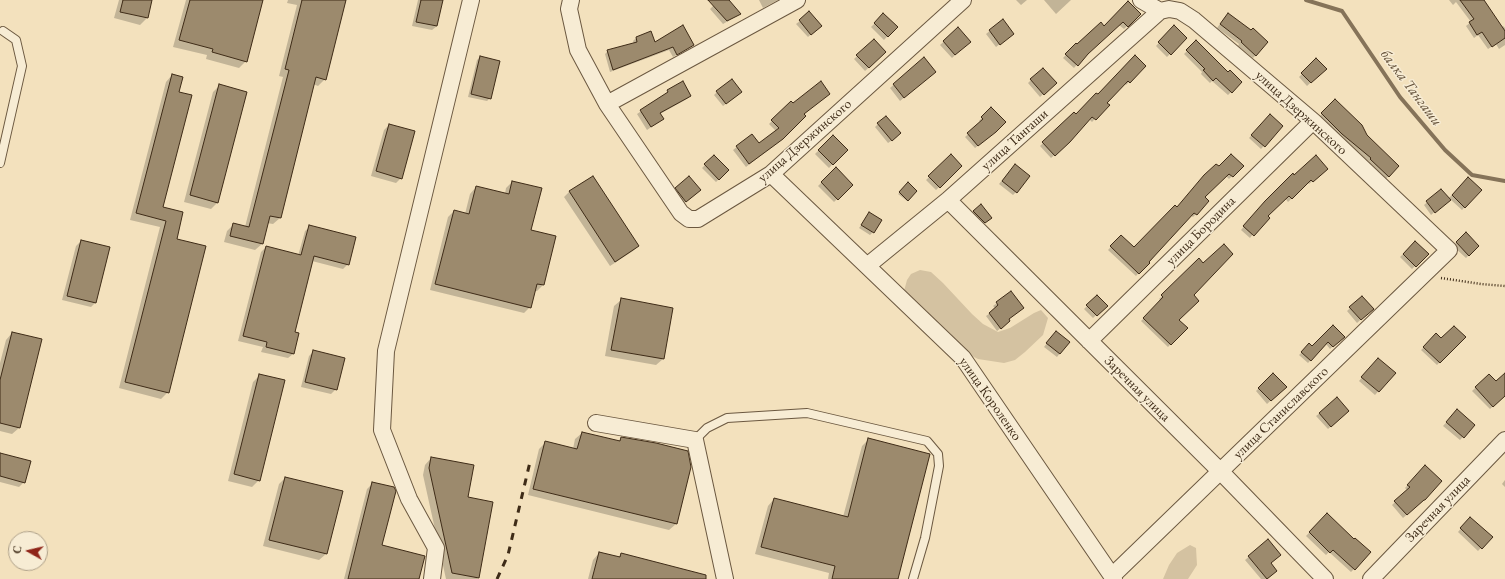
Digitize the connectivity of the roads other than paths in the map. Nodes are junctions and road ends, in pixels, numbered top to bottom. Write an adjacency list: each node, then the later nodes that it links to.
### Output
1 (471, 0): 21 (street)
2 (571, 0): 8 (street, улица Дзержинского)
3 (797, 0): 8 (street)
4 (963, 0): 11 (street, улица Дзержинского)
5 (1141, 0): 6 (street)
6 (1160, 11): 9 (street, улица Дзержинского); 12 (street, улица Тангаши)
7 (3, 31): 10 (lane)
8 (607, 104): 11 (street, улица Дзержинского)
9 (1313, 121): 13 (street, улица Дзержинского); 15 (street, улица Бородина)
10 (0, 164)
11 (771, 174): 14 (street, улица Короленко)
12 (948, 200): 14 (street, улица Тангаши); 15 (street, Заречная улица)
13 (1449, 250): 19 (street, улица Станиславского)
14 (867, 266): 20 (street, улица Короленко)
15 (1089, 341): 19 (street, Заречная улица)
16 (596, 423): 17 (street)
17 (695, 440): 22 (street); 23 (lane)
18 (1505, 440): 25 (street, Заречная улица)
19 (1221, 472): 20 (street, улица Станиславского); 24 (street, Заречная улица)
20 (1113, 577)
21 (432, 579)
22 (725, 579)
23 (913, 579)
24 (1325, 579)
25 (1371, 579)

